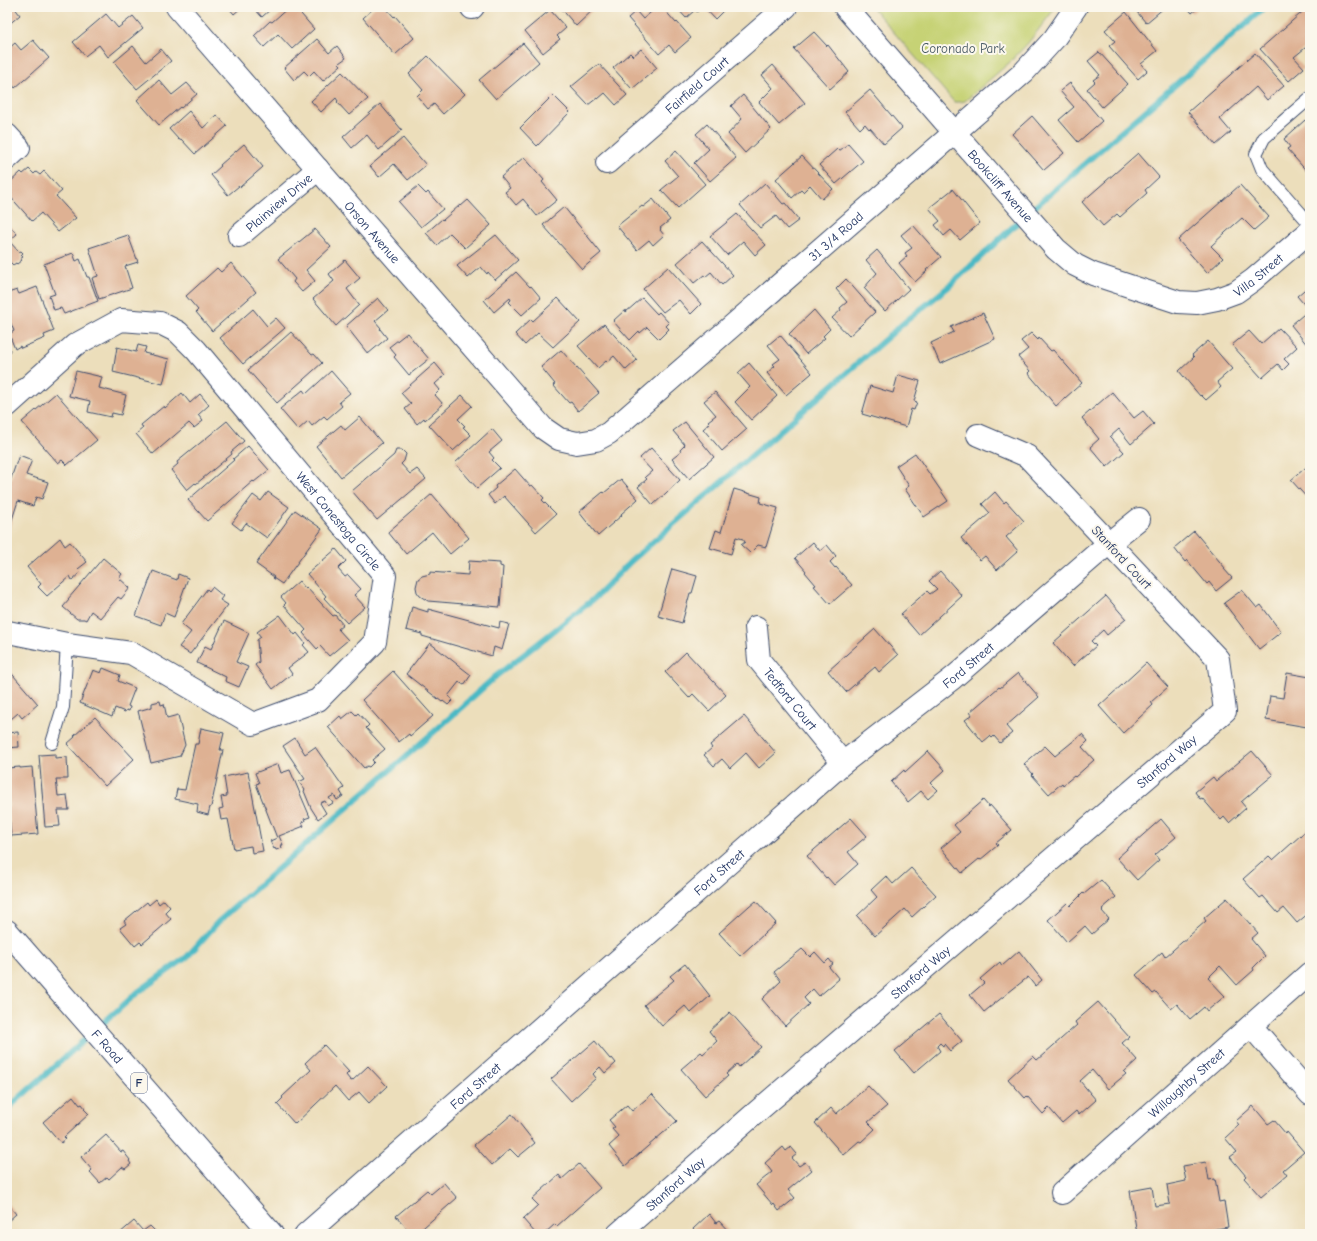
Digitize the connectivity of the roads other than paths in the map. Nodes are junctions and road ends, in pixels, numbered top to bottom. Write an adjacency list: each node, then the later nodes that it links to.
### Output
1 (177, 7): 8 (street, Orson Avenue)
2 (786, 7): 7 (street, Fairfield Court)
3 (845, 7): 6 (street, Bookcliff Avenue)
4 (1076, 7): 6 (street, 31 3/4 Road)
5 (1310, 98): 9 (lane)
6 (954, 133): 12 (street, Bookcliff Avenue); 15 (street, 31 3/4 Road)
7 (607, 163)
8 (318, 169): 11 (street, Plainview Drive); 15 (street, Orson Avenue)
9 (1310, 224)
10 (1310, 231): 12 (street, Villa Street)
11 (239, 236)
12 (1197, 303)
13 (7, 406): 20 (street, West Conestoga Circle)
14 (978, 435): 17 (street, Stanford Court)
15 (577, 443)
16 (1139, 519): 17 (street, Ford Street)
17 (1109, 543): 21 (street, Stanford Court); 23 (street, Ford Street)
18 (756, 627): 23 (street, Tedford Court)
19 (7, 631): 20 (street, West Conestoga Circle)
20 (67, 644): 22 (lane)
21 (1225, 711): 31 (street, Stanford Way)
22 (52, 743)
23 (843, 763): 30 (street, Ford Street)
24 (9, 937): 29 (street, F Road / F)
25 (1310, 973): 26 (street, Willoughby Street)
26 (1251, 1026): 27 (street); 28 (street, Willoughby Street)
27 (1310, 1094)
28 (1062, 1193)
29 (272, 1234)
30 (306, 1234)
31 (618, 1234)

